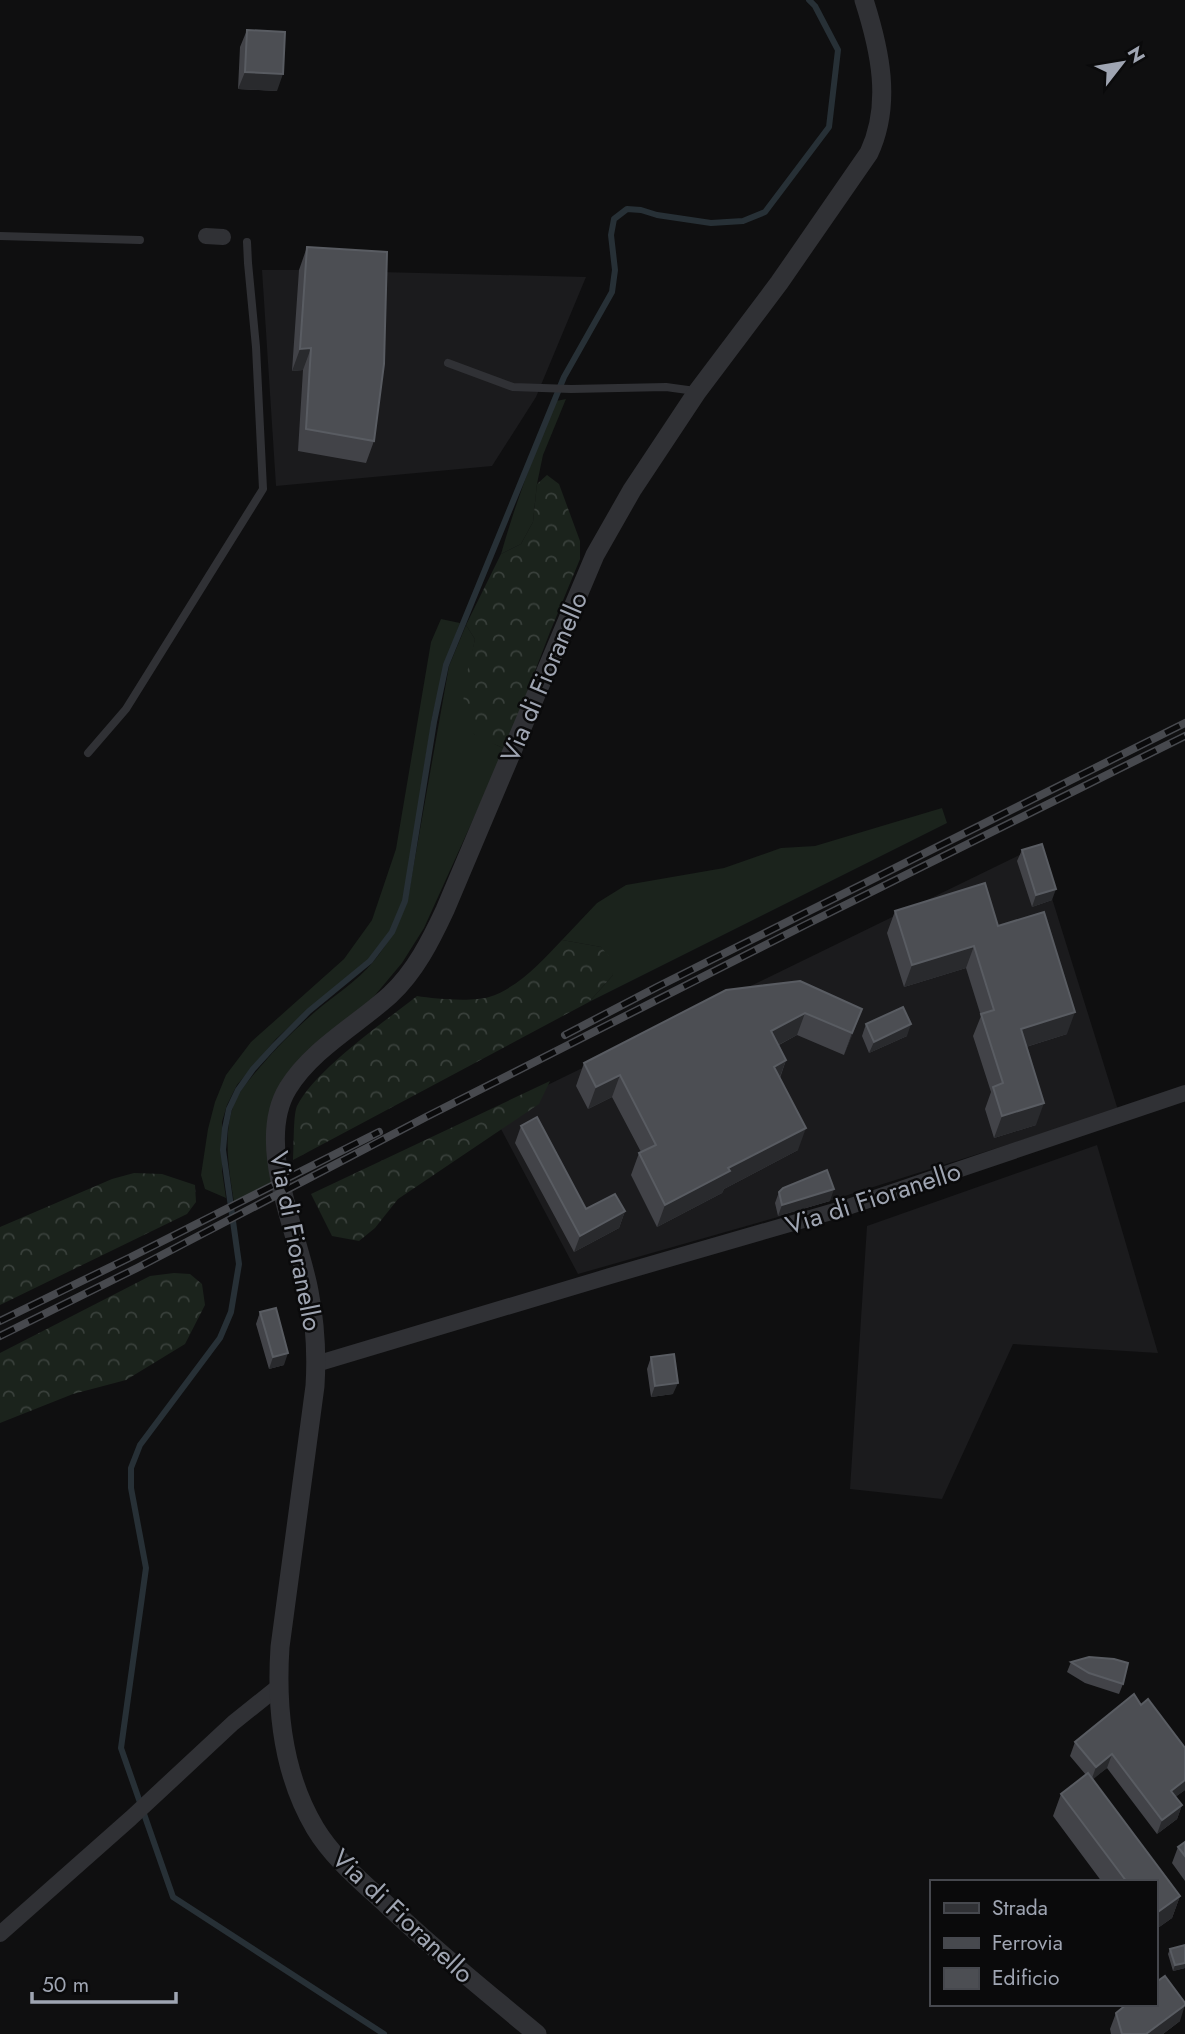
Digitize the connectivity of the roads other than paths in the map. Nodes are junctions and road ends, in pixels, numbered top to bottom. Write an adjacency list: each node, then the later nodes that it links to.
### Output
1 (864, 0): 8 (street, Via di Fioranello)
2 (0, 236): 5 (lane)
3 (206, 236): 4 (street)
4 (223, 237)
5 (140, 240)
6 (247, 243): 9 (lane)
7 (448, 363): 8 (lane)
8 (698, 392): 11 (street, Via di Fioranello)
9 (88, 753)
10 (1185, 1093): 11 (street, Via di Fioranello)
11 (316, 1364): 12 (street, Via di Fioranello)
12 (278, 1687): 13 (street); 14 (street, Via di Fioranello)
13 (0, 1934)
14 (537, 2034)

